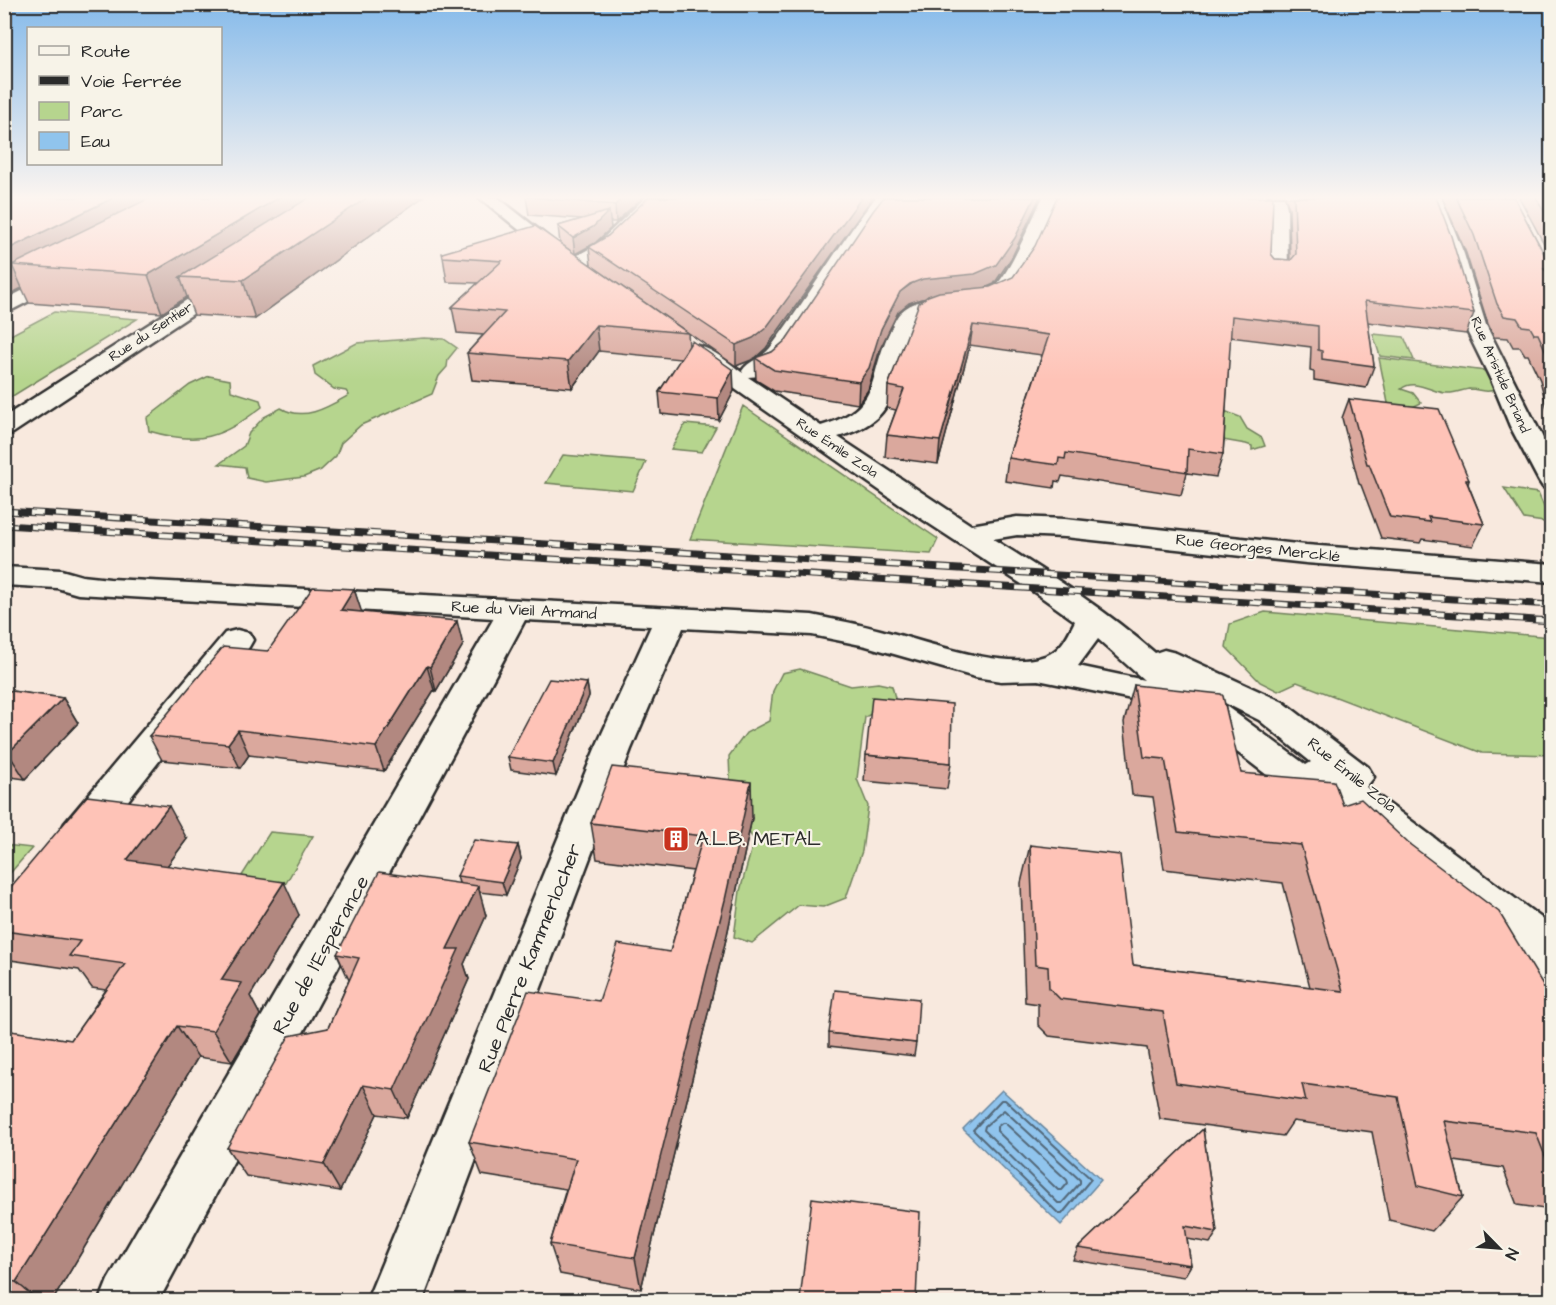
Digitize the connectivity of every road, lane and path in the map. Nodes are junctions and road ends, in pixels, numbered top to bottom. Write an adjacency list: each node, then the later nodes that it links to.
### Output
1 (567, 258): 2 (street)
2 (586, 258)
3 (841, 258): 12 (street)
4 (1021, 258): 14 (street)
5 (1278, 258): 8 (street)
6 (1456, 258): 15 (street, Rue Aristide Briand)
7 (78, 269): 10 (street)
8 (1278, 273)
9 (240, 274): 13 (street, Rue du Sentier)
10 (4, 309)
11 (674, 336): 12 (street, Rue Émile Zola)
12 (734, 378): 14 (street, Rue Émile Zola)
13 (4, 429)
14 (818, 435): 16 (street, Rue Émile Zola)
15 (1551, 481)
16 (966, 535): 17 (street, Rue Georges Mercklé); 21 (street, Rue Émile Zola)
17 (1551, 573)
18 (4, 576): 19 (street, Rue du Vieil Armand)
19 (515, 609): 20 (street, Rue du Vieil Armand); 27 (street, Rue de l'Espérance)
20 (671, 618): 23 (street, Rue du Vieil Armand); 28 (street, Rue PIerre Kammerlocher)
21 (1107, 630): 23 (street, Rue du Vieil Armand); 24 (street, Rue Émile Zola); 26 (street, Rue Émile Zola)
22 (237, 640): 25 (street)
23 (1040, 670): 24 (street, Rue du Vieil Armand)
24 (1199, 704): 26 (street, Rue Émile Zola)
25 (61, 856)
26 (1551, 958)
27 (128, 1300)
28 (394, 1300)

